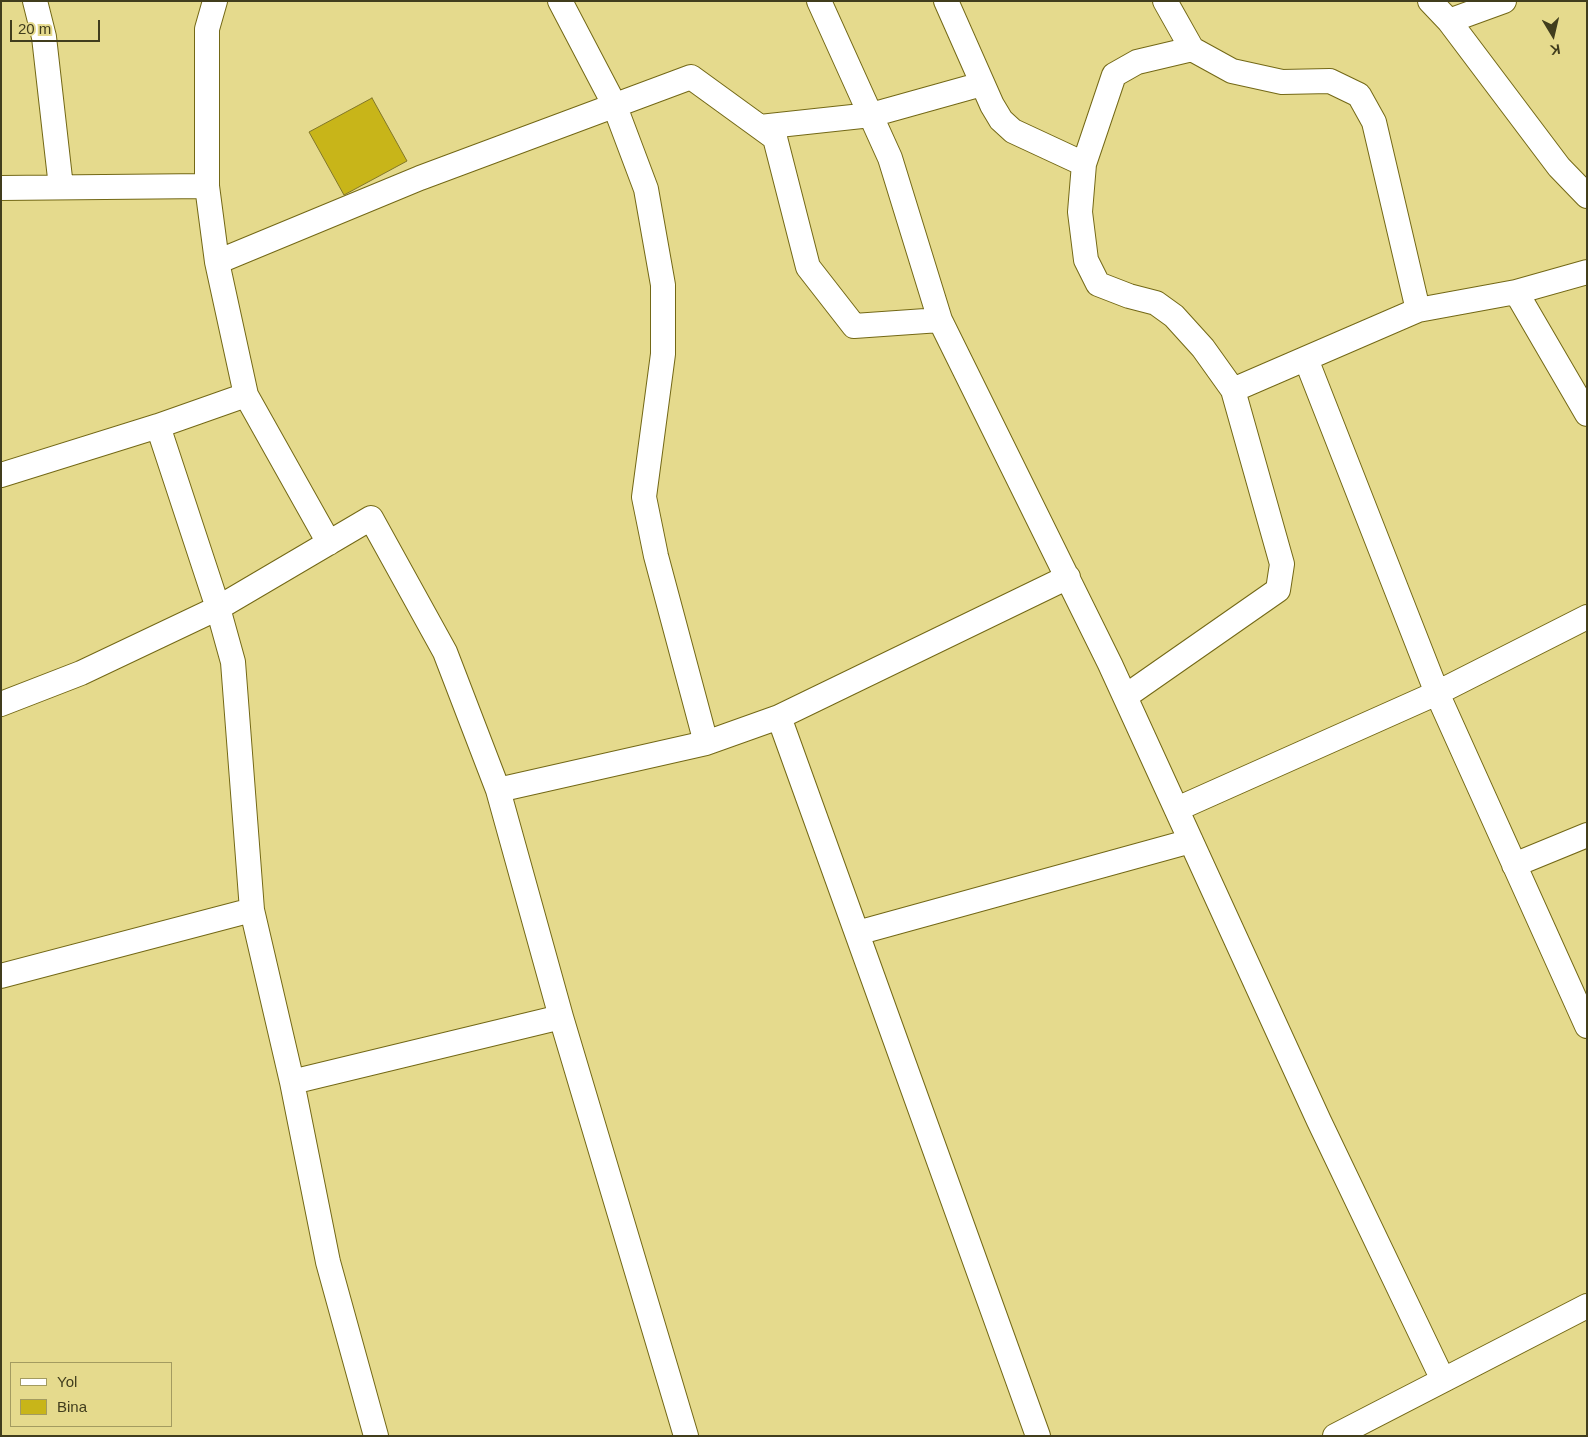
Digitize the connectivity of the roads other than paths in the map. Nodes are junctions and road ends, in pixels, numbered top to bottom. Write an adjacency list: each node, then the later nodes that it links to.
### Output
1 (35, 1): 17 (street)
2 (215, 1): 16 (street)
3 (560, 1): 12 (street)
4 (946, 1): 11 (street)
5 (1166, 1): 10 (street)
6 (1430, 1): 9 (street)
7 (1504, 1): 9 (street)
8 (826, 3): 13 (street)
9 (1449, 21): 19 (street)
10 (1192, 49): 15 (street); 23 (street)
11 (982, 84): 13 (street); 15 (street)
12 (614, 104): 14 (street); 20 (street); 39 (street)
13 (870, 115): 14 (street); 24 (street)
14 (760, 127): 24 (street)
15 (1084, 164): 26 (street)
16 (207, 186): 17 (street); 20 (street)
17 (61, 187): 18 (street)
18 (1, 188)
19 (1587, 196)
20 (216, 262): 27 (street)
21 (1587, 272): 22 (street)
22 (1516, 292): 23 (street); 28 (street)
23 (1418, 310): 25 (street)
24 (940, 320): 32 (street)
25 (1306, 359): 26 (street); 35 (street)
26 (1233, 390): 36 (street)
27 (246, 395): 29 (street); 31 (street)
28 (1587, 414)
29 (158, 426): 30 (street); 33 (street)
30 (1, 475)
31 (329, 543): 33 (street); 40 (street)
32 (1068, 577): 36 (street); 38 (street)
33 (218, 608): 37 (street); 45 (street)
34 (1587, 617): 35 (street)
35 (1437, 693): 41 (street); 44 (street)
36 (1126, 696): 41 (street)
37 (1, 704)
38 (779, 717): 39 (street); 46 (street)
39 (706, 743): 40 (street)
40 (498, 790): 48 (street)
41 (1177, 809): 43 (street)
42 (1587, 835): 44 (street)
43 (1191, 841): 46 (street); 52 (street)
44 (1514, 865): 49 (street)
45 (252, 910): 47 (street); 50 (street)
46 (857, 933): 55 (street)
47 (1, 976)
48 (561, 1017): 50 (street); 54 (street)
49 (1587, 1026)
50 (292, 1082): 53 (street)
51 (1587, 1306): 52 (street)
52 (1443, 1380): 56 (street)
53 (376, 1436)
54 (686, 1436)
55 (1038, 1436)
56 (1335, 1436)

